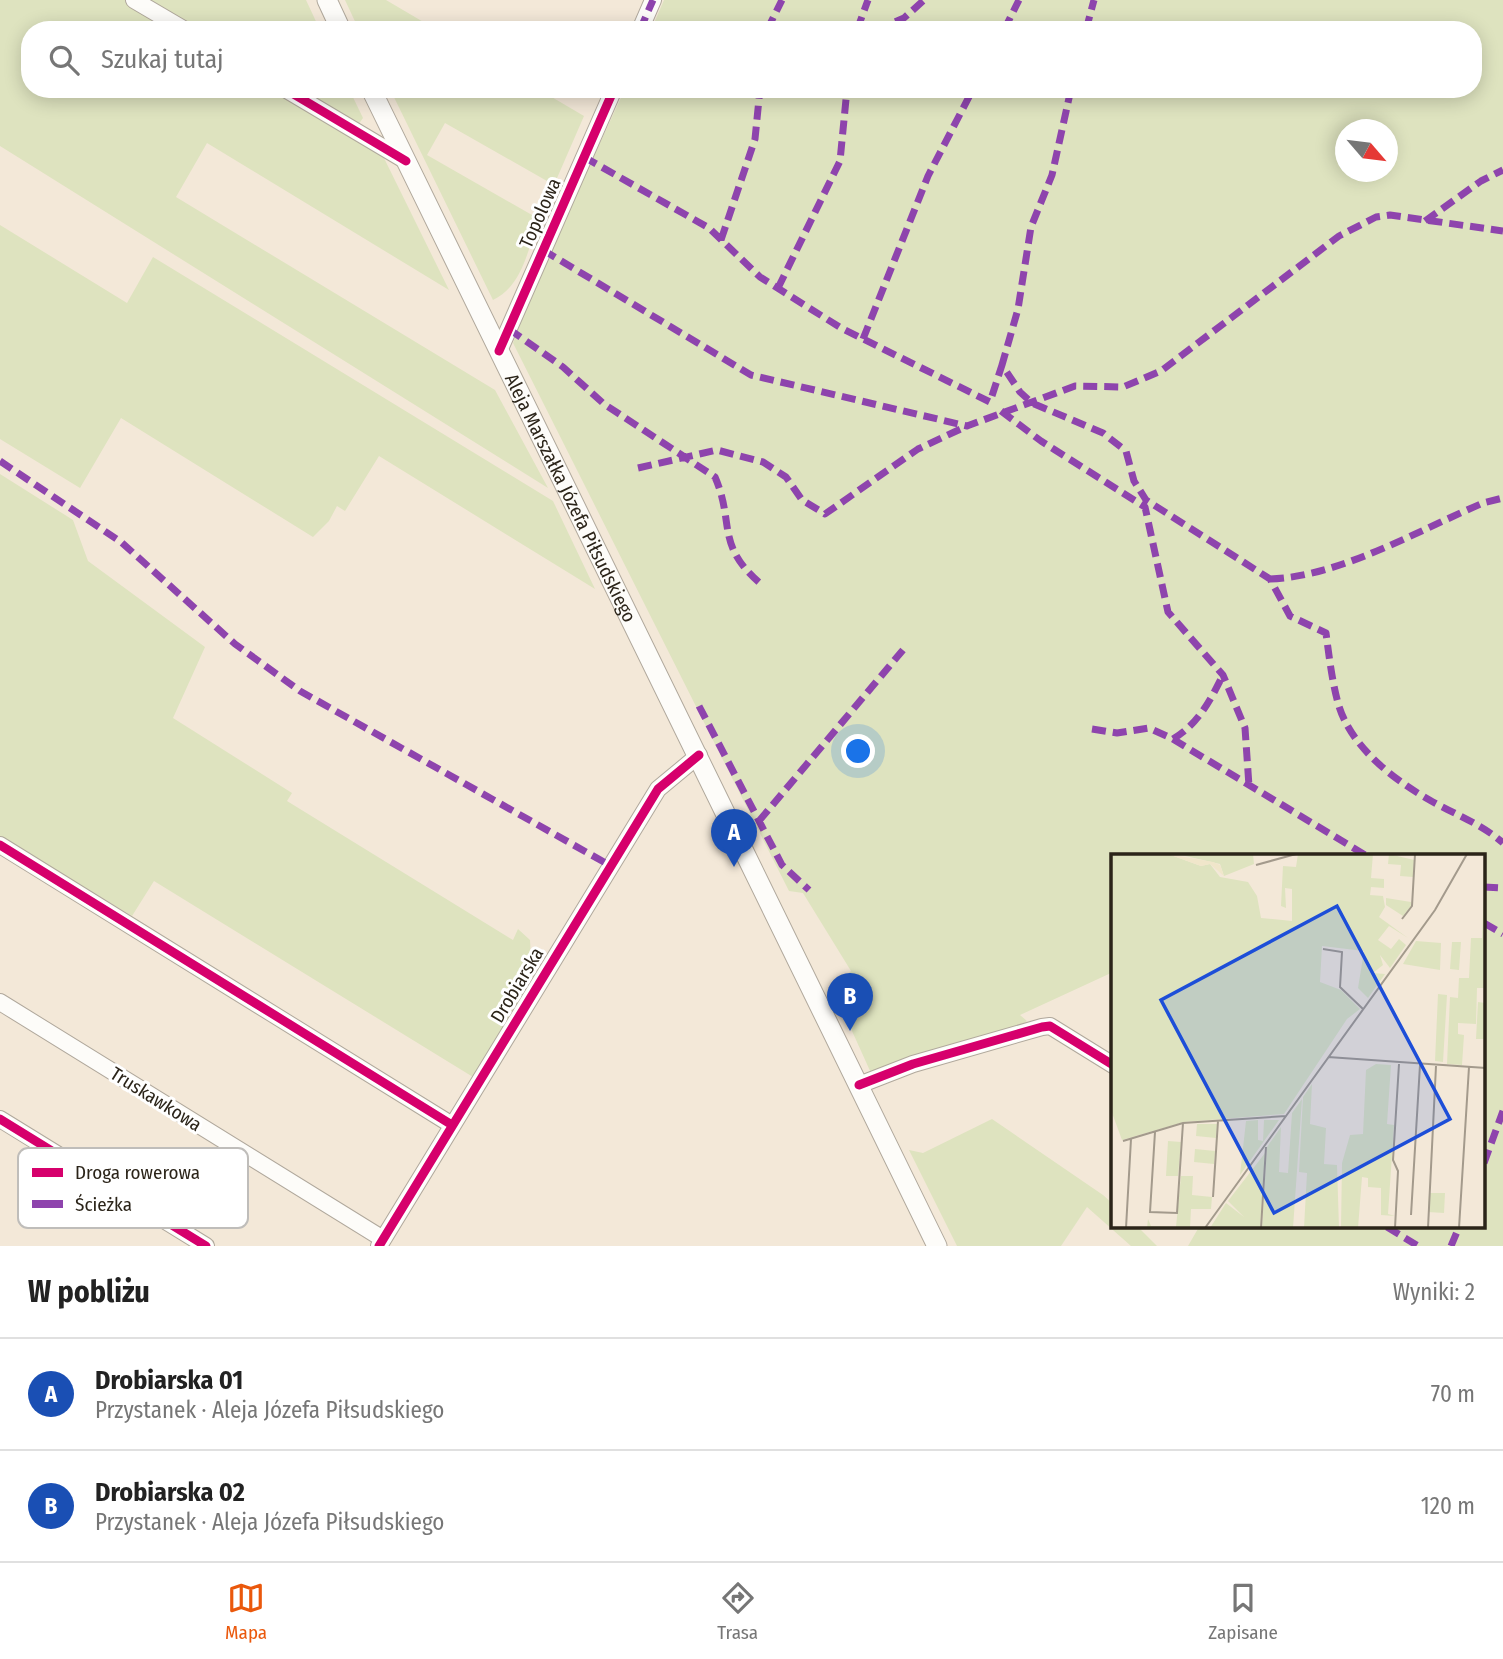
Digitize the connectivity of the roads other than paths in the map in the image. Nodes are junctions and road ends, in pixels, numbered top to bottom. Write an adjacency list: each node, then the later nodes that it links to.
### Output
1 (134, 0): 4 (street)
2 (327, 0): 5 (main road)
3 (653, 0): 6 (street)
4 (170, 21)
5 (337, 21)
6 (644, 21)
7 (300, 98): 10 (street)
8 (374, 98): 10 (main road, Aleja Marszałka Józefa Piłsudskiego)
9 (610, 98): 11 (street, Topolowa)
10 (406, 161): 11 (main road, Aleja Marszałka Józefa Piłsudskiego)
11 (499, 351): 12 (main road, Aleja Marszałka Józefa Piłsudskiego)
12 (699, 755): 16 (main road, Aleja Marszałka Józefa Piłsudskiego); 18 (street, Drobiarska)
13 (0, 845): 18 (street)
14 (0, 1002): 20 (street, Truskawkowa)
15 (1111, 1064): 16 (street)
16 (859, 1085): 25 (main road, Aleja Marszałka Józefa Piłsudskiego)
17 (0, 1119): 19 (street)
18 (452, 1125): 23 (street, Drobiarska)
19 (47, 1148)
20 (232, 1148)
21 (248, 1158): 23 (street, Truskawkowa)
22 (177, 1228): 24 (street)
23 (381, 1242)
24 (206, 1246)
25 (937, 1246)

